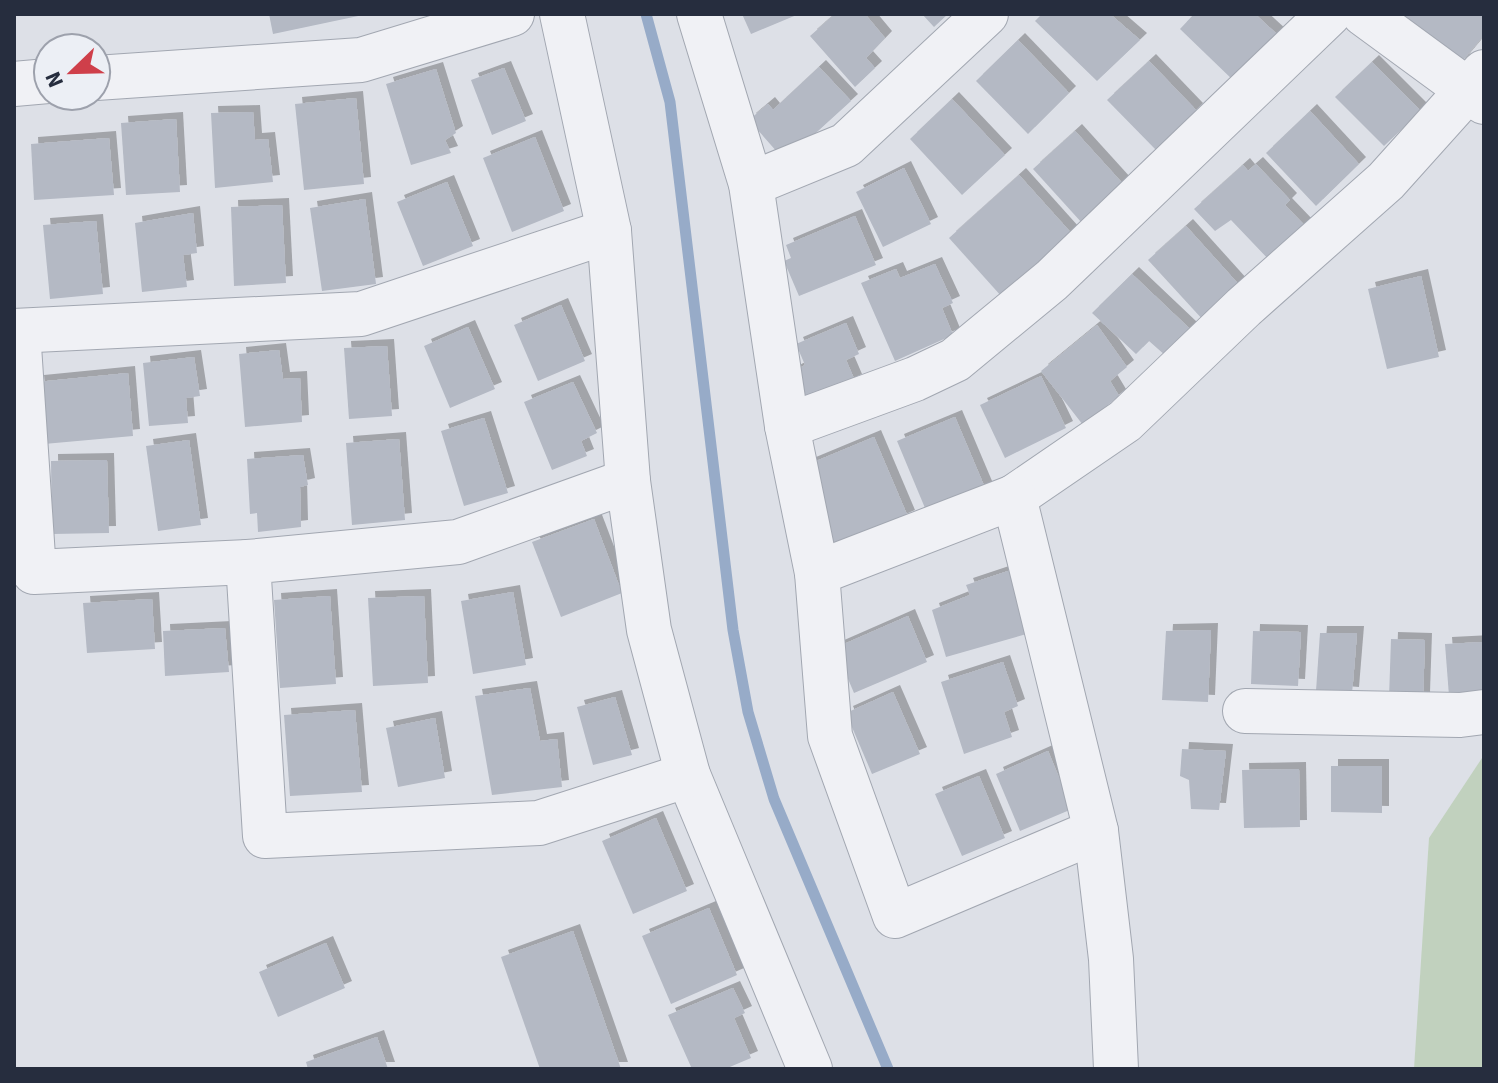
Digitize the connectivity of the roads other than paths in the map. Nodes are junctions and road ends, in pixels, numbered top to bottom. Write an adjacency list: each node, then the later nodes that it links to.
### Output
1 (512, 14): 7 (street)
2 (562, 14): 10 (street)
3 (699, 14): 9 (street)
4 (986, 14): 9 (street)
5 (1329, 14): 12 (street)
6 (1364, 14): 8 (street)
7 (112, 77)
8 (1479, 88): 14 (street)
9 (751, 184): 12 (street)
10 (609, 231): 11 (street); 13 (street)
11 (16, 331): 15 (street)
12 (787, 426): 16 (street)
13 (628, 481): 15 (street); 19 (street)
14 (1014, 497): 16 (street); 20 (street)
15 (248, 562): 19 (street)
16 (817, 573): 20 (street)
17 (1245, 711): 18 (street)
18 (1484, 712)
19 (688, 775): 21 (street)
20 (1096, 831): 22 (street)
21 (810, 1069)
22 (1116, 1069)

